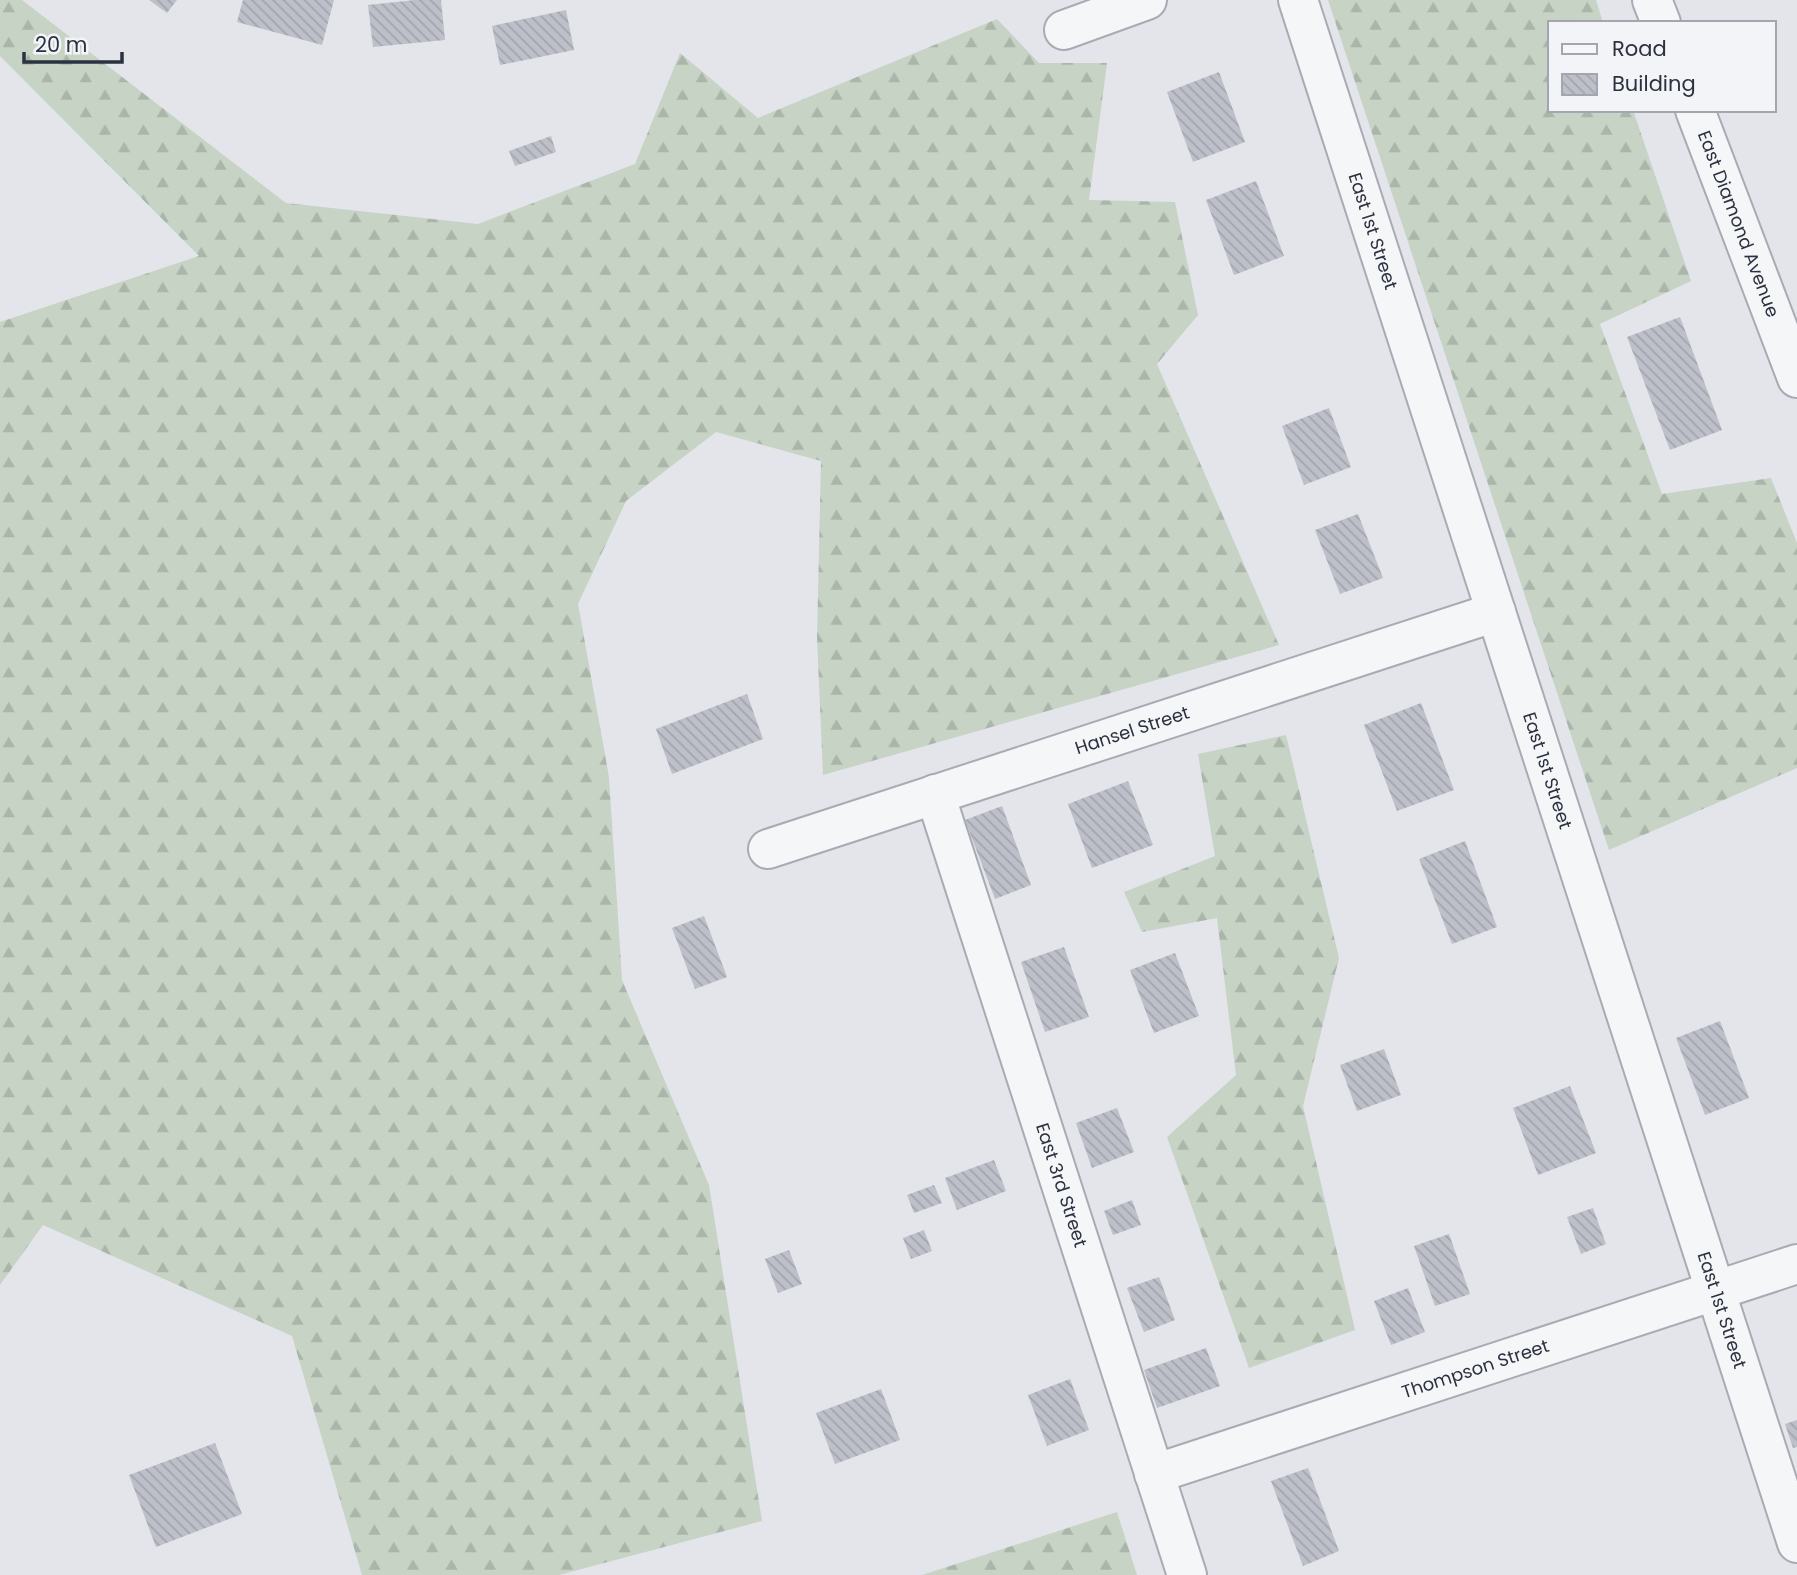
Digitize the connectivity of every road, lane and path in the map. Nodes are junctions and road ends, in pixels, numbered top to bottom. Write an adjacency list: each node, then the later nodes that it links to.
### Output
1 (1147, 0): 5 (street)
2 (1298, 0): 8 (street, East 1st Street)
3 (1652, 0): 4 (street)
4 (1660, 21)
5 (1064, 30)
6 (1696, 112): 7 (street, East Diamond Avenue)
7 (1797, 378)
8 (1496, 612): 9 (street, Hansel Street); 12 (street, East 1st Street)
9 (935, 794): 10 (street, Hansel Street); 13 (street, East 3rd Street)
10 (768, 849)
11 (1797, 1265): 12 (street, Thompson Street)
12 (1716, 1292): 13 (street, Thompson Street); 14 (street, East 1st Street)
13 (1154, 1474): 15 (street, East 3rd Street)
14 (1797, 1544)
15 (1187, 1575)

